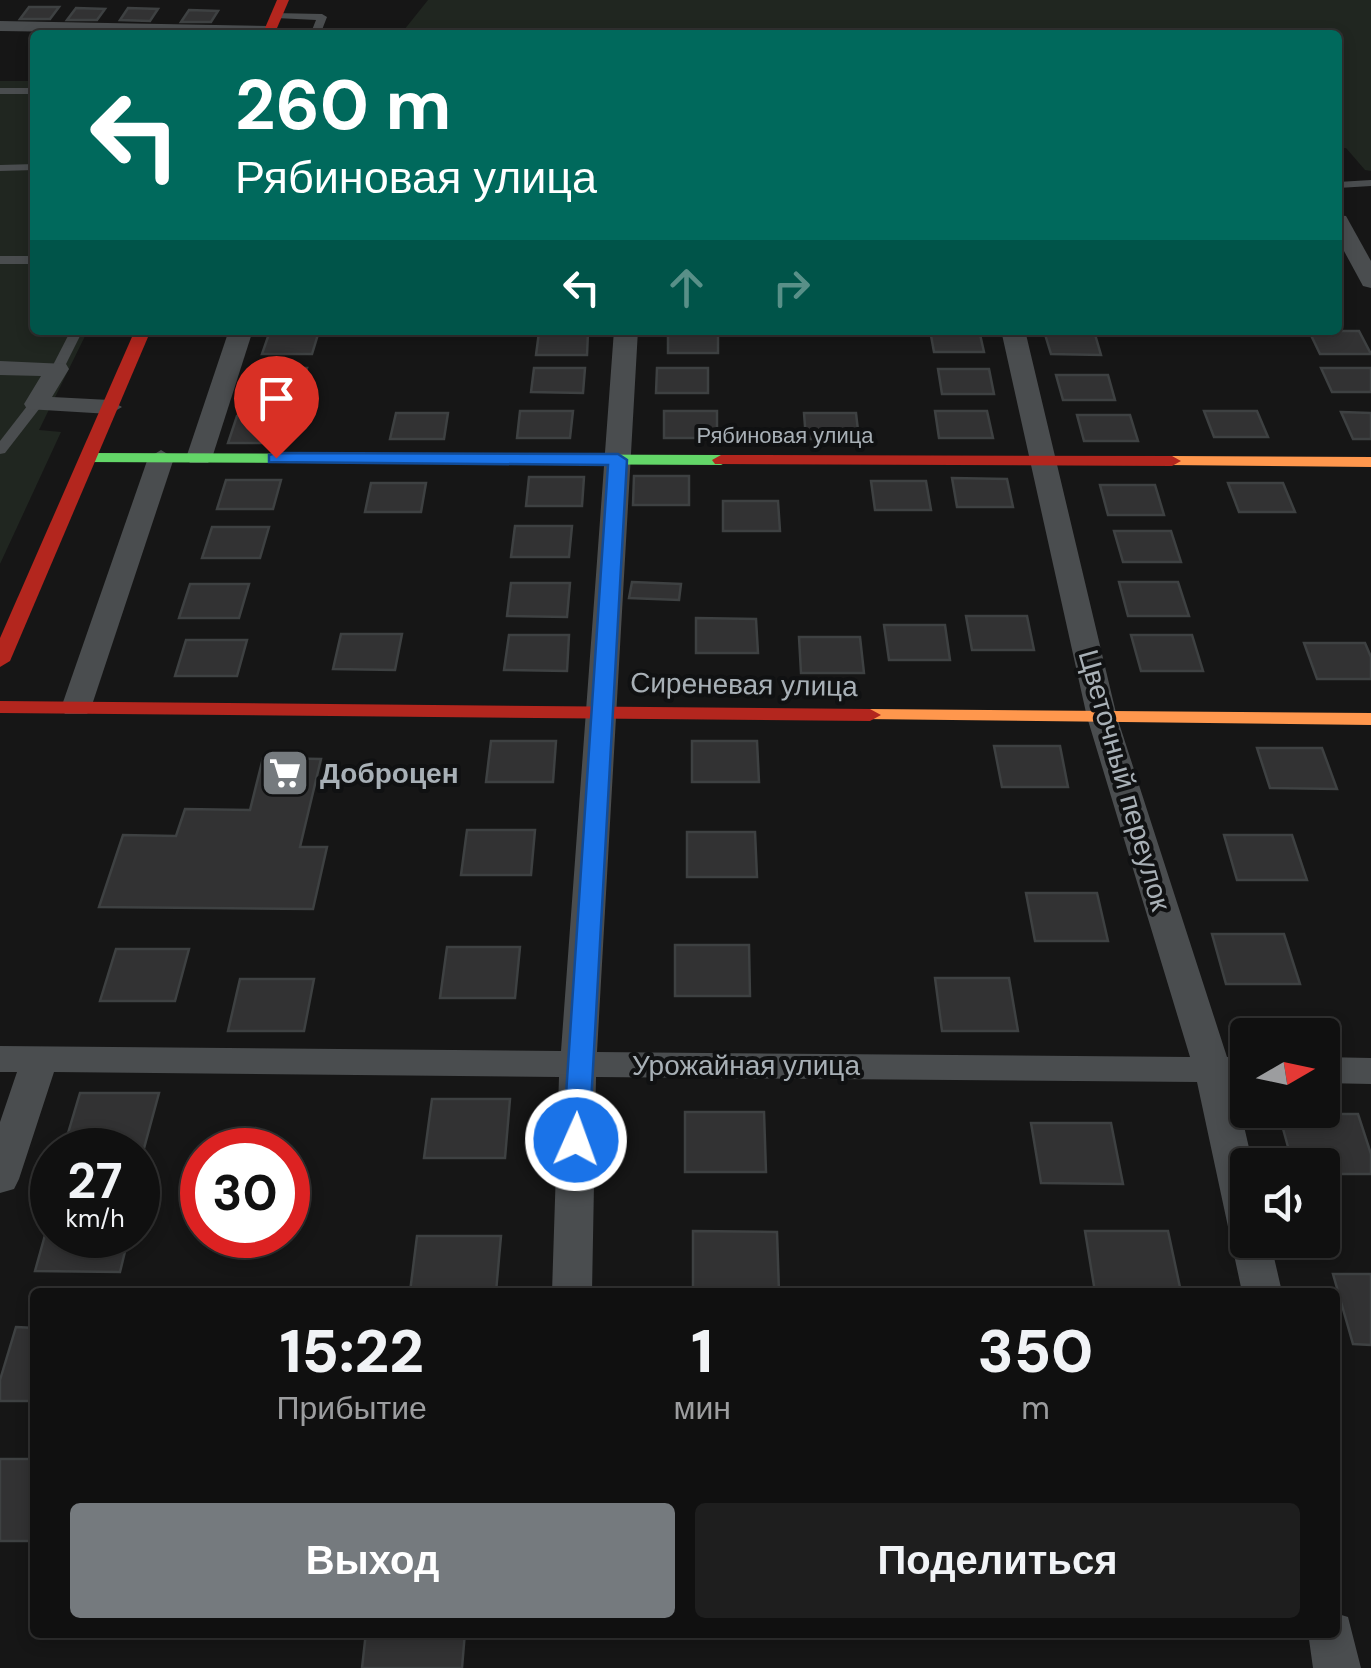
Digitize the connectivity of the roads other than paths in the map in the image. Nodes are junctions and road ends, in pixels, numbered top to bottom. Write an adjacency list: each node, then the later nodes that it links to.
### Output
1 (274, 20): 2 (street); 3 (lane)
2 (0, 26)
3 (318, 30)
4 (30, 90): 5 (lane)
5 (0, 91)
6 (30, 167): 7 (lane)
7 (0, 168)
8 (1371, 183): 9 (lane)
9 (1342, 185)
10 (1342, 228): 14 (street)
11 (0, 260): 12 (lane)
12 (30, 260)
13 (1342, 276): 14 (street)
14 (1370, 278)
15 (74, 335): 21 (lane)
16 (141, 335): 23 (street)
17 (239, 335): 27 (street)
18 (626, 335): 28 (street)
19 (1013, 335): 29 (street, Цветочный переулок)
20 (0, 368): 21 (street)
21 (57, 369): 22 (street)
22 (36, 404): 23 (street); 24 (lane)
23 (110, 407): 25 (street)
24 (0, 450)
25 (88, 458): 26 (street, Рябиновая улица); 31 (street)
26 (161, 458): 27 (street, Рябиновая улица); 33 (street)
27 (200, 458): 28 (street, Рябиновая улица)
28 (618, 460): 29 (street, Рябиновая улица); 34 (street)
29 (1041, 461): 30 (street, Рябиновая улица); 35 (street, Цветочный переулок)
30 (1371, 462)
31 (0, 661)
32 (0, 707): 33 (street, Сиреневая улица)
33 (76, 708): 34 (street, Сиреневая улица)
34 (600, 712): 35 (street, Сиреневая улица); 38 (street)
35 (1102, 717): 36 (street, Сиреневая улица); 39 (street, Цветочный переулок)
36 (1371, 719)
37 (15, 1059): 38 (street, Урожайная улица); 42 (street)
38 (578, 1064): 39 (street, Урожайная улица); 44 (street)
39 (1230, 1069)
40 (1340, 1070): 41 (street)
41 (1371, 1071)
42 (0, 1179)
43 (1254, 1258): 45 (street)
44 (572, 1288)
45 (1261, 1288)
46 (1332, 1638): 47 (street)
47 (1336, 1668)

